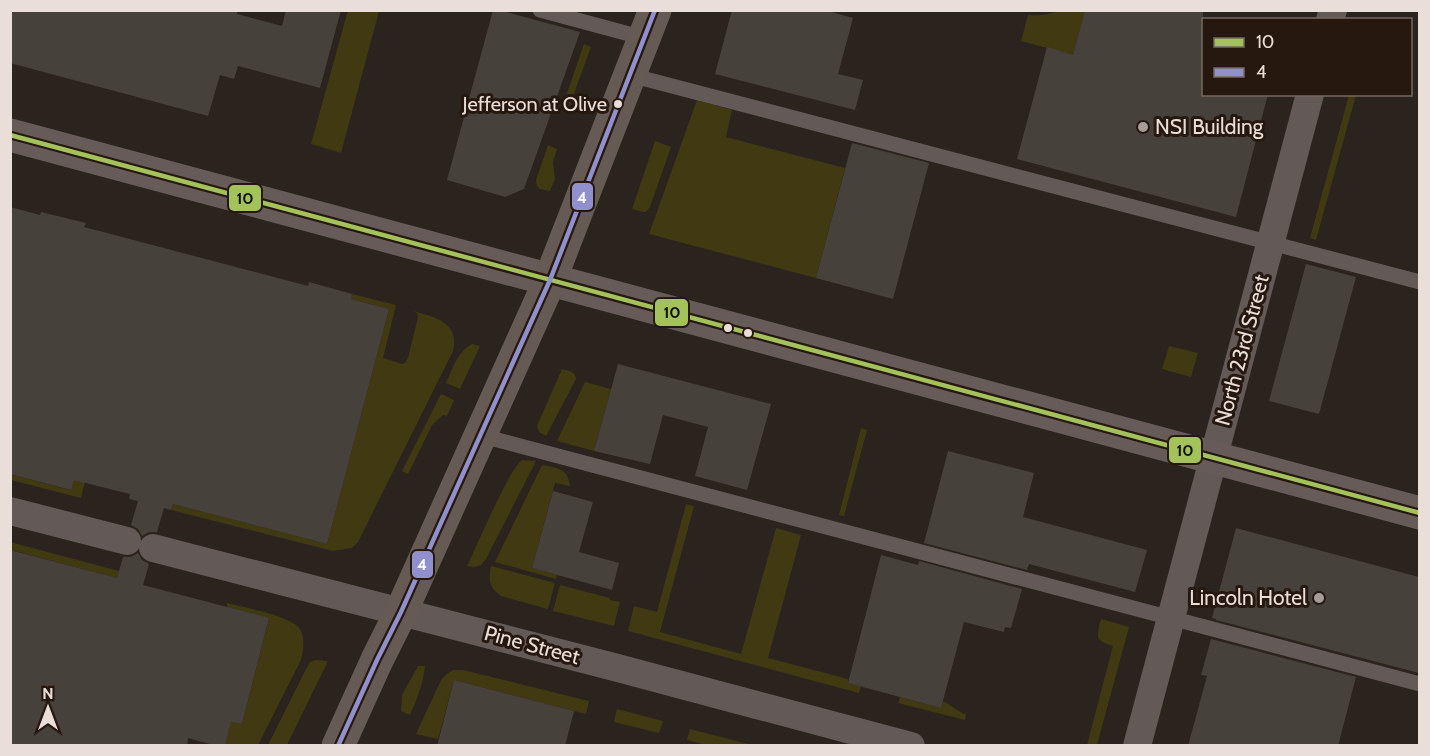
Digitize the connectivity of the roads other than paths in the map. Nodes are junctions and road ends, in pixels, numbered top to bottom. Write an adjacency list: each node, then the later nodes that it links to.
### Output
1 (540, 10): 2 (lane)
2 (649, 24): 3 (main road)
3 (630, 75): 6 (lane); 7 (main road)
4 (1309, 96): 6 (street, North 23rd Street)
5 (10, 135): 7 (main road)
6 (1271, 243): 8 (lane); 10 (street, North 23rd Street)
7 (550, 280): 9 (main road); 10 (main road)
8 (1419, 282)
9 (479, 435): 13 (main road); 14 (lane)
10 (1213, 458): 12 (main road); 14 (street, North 23rd Street)
11 (10, 511): 13 (street, Pine Street)
12 (1419, 513)
13 (401, 612): 16 (main road); 17 (street, Pine Street)
14 (1171, 618): 15 (lane); 18 (street, North 23rd Street)
15 (1419, 684)
16 (338, 746)
17 (911, 746)
18 (1137, 746)

